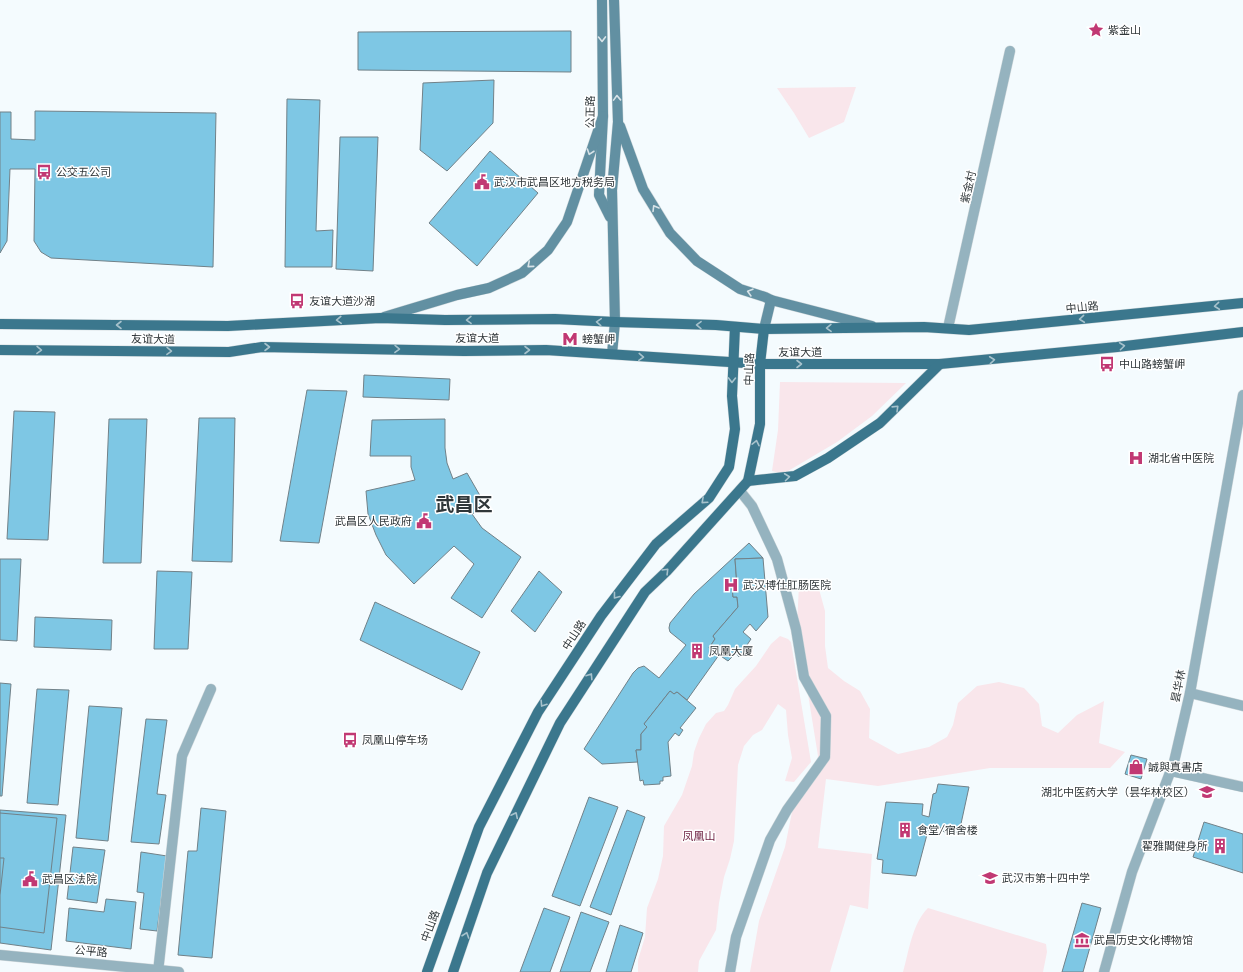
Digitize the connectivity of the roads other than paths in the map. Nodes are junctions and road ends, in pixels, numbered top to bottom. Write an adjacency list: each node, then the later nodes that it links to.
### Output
1 (602, 0): 4 (main road, 公正路, one-way to 4)
2 (614, 0): 5 (main road, 公正路, one-way to 2)
3 (1010, 51): 15 (street, 紫金村)
4 (603, 116): 6 (main road, 公正路); 9 (main road, one-way to 9)
5 (618, 122): 6 (main road, 公正路); 7 (main road, one-way to 5)
6 (612, 221): 10 (main road, 公正路)
7 (771, 300): 13 (main road); 16 (main road)
8 (1243, 303): 15 (main road, 中山路, one-way to 15)
9 (380, 318): 10 (main road, 友谊大道, one-way to 9); 11 (main road, 友谊大道, one-way to 11)
10 (615, 322): 12 (main road, 友谊大道, one-way to 10); 19 (main road, 公正路)
11 (0, 324)
12 (735, 327): 16 (main road, 友谊大道); 20 (main road, 中山路)
13 (877, 327): 14 (main road, 友谊大道); 16 (main road, 友谊大道, one-way to 16)
14 (924, 327): 15 (main road, 中山路)
15 (948, 328)
16 (764, 329): 21 (main road, 中山路)
17 (1243, 332): 22 (main road, 友谊大道, one-way to 17)
18 (0, 350): 19 (main road, 友谊大道, one-way to 19)
19 (612, 354): 20 (main road, 友谊大道, one-way to 20)
20 (732, 362): 21 (main road, 友谊大道); 34 (main road, 中山路, one-way to 34)
21 (760, 364): 22 (main road, 友谊大道, one-way to 22); 24 (main road, 中山路, one-way to 21)
22 (940, 364): 24 (main road, one-way to 22)
23 (1243, 395): 27 (street, 昙华林)
24 (748, 481): 25 (main road, 中山路)
25 (740, 491): 35 (main road, 中山路, one-way to 25); 36 (street)
26 (211, 689): 32 (street)
27 (1190, 693): 28 (street); 29 (street, 昙华林)
28 (1243, 706)
29 (1171, 771): 30 (street); 37 (street, 昙华林)
30 (1243, 787)
31 (0, 955): 32 (street, 公平路)
32 (159, 971): 33 (street, 公平路)
33 (179, 972)
34 (427, 972)
35 (453, 972)
36 (730, 972)
37 (1104, 972)

